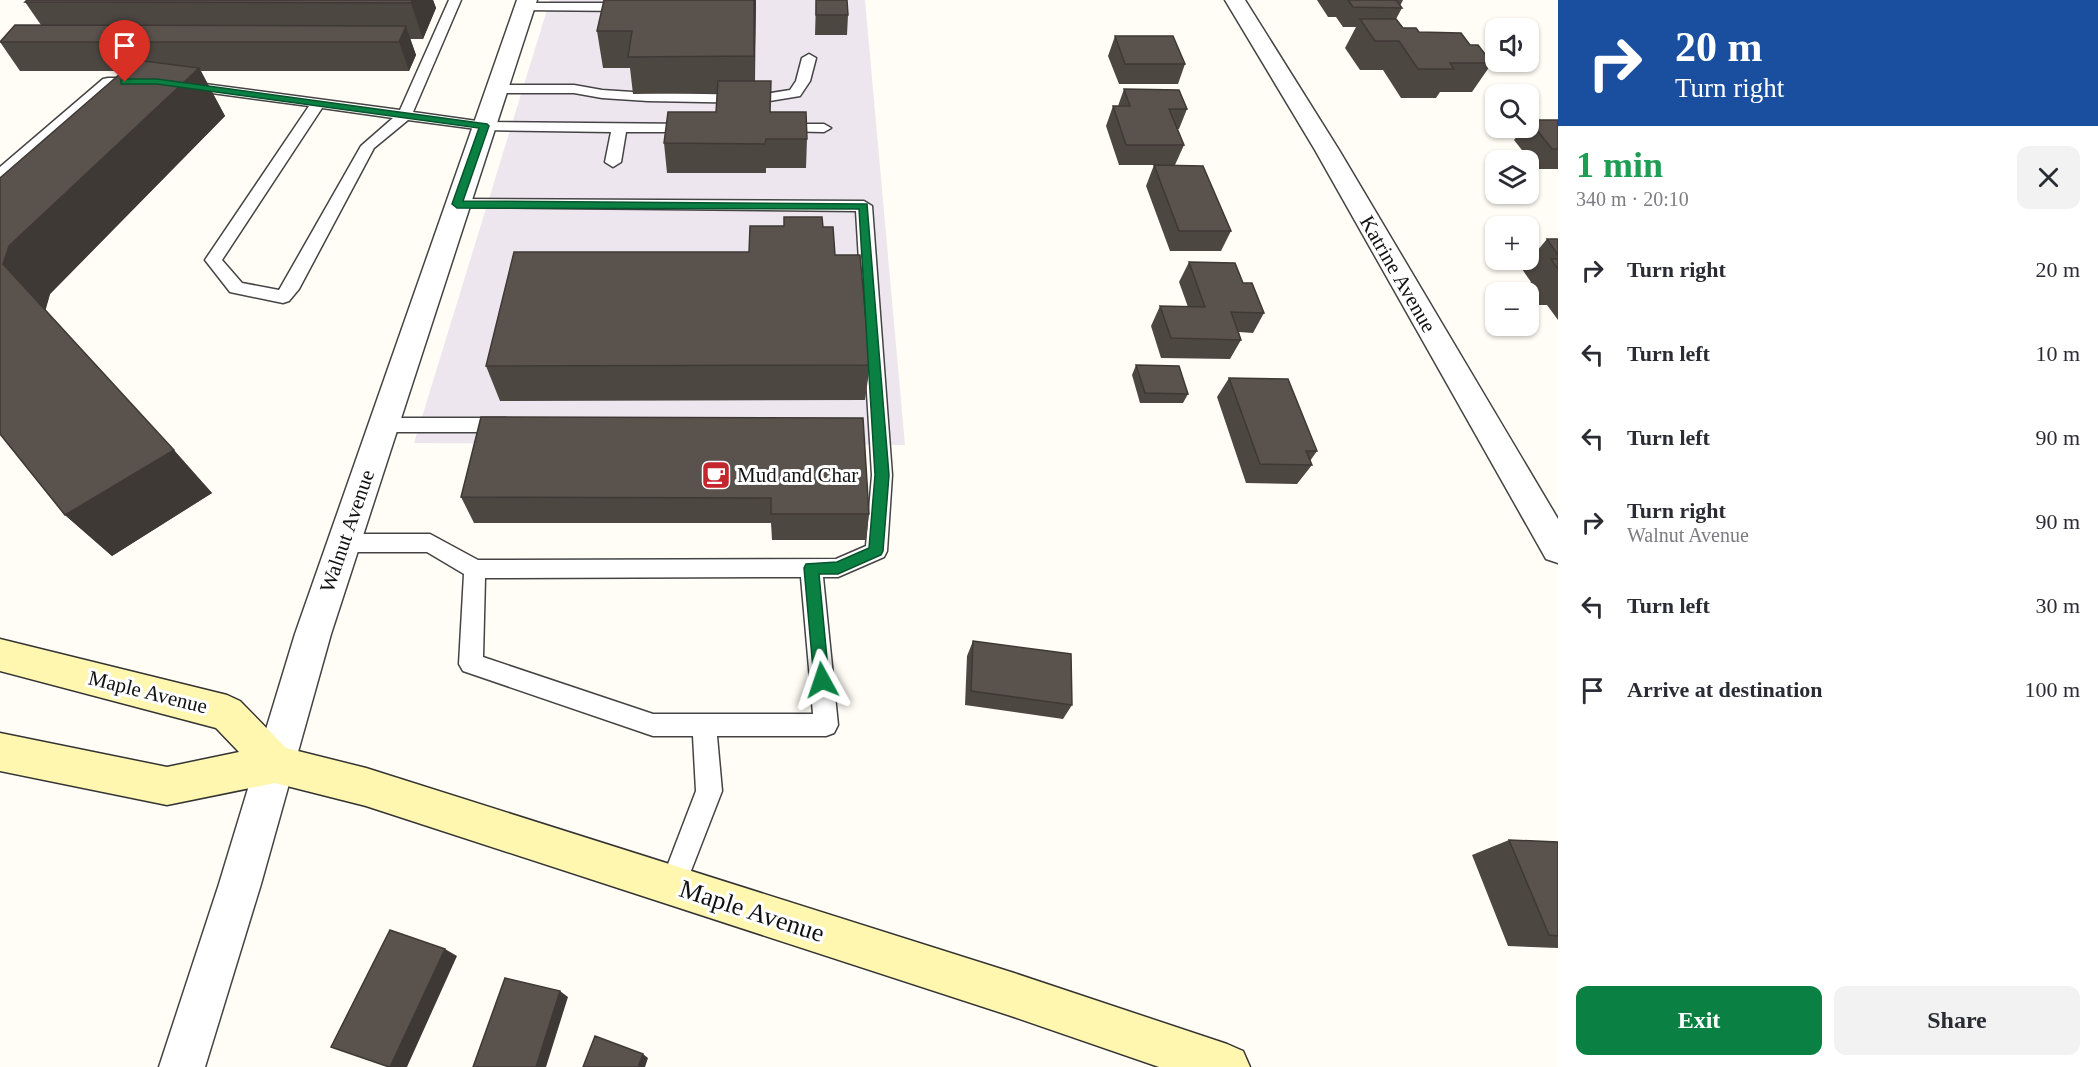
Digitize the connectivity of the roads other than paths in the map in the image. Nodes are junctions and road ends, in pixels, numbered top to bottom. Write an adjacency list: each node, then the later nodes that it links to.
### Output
1 (455, 0): 8 (lane)
2 (1235, 0): 22 (street, Katrine Avenue)
3 (525, 4): 4 (lane); 6 (street, Walnut Avenue)
4 (629, 7)
5 (809, 58): 6 (lane)
6 (497, 89): 9 (street, Walnut Avenue)
7 (318, 103): 8 (lane); 8 (lane); 15 (lane)
8 (405, 115): 9 (lane)
9 (484, 126): 10 (lane); 16 (street, Walnut Avenue)
10 (619, 127): 11 (lane); 14 (lane)
11 (708, 128)
12 (771, 128): 13 (lane)
13 (824, 128)
14 (613, 162)
15 (0, 175)
16 (457, 204): 17 (street, Walnut Avenue); 20 (lane)
17 (383, 425): 18 (lane); 21 (street, Walnut Avenue)
18 (521, 425)
19 (855, 425): 20 (lane)
20 (878, 425): 23 (lane)
21 (344, 543): 24 (lane); 28 (street, Walnut Avenue)
22 (1558, 549)
23 (811, 568): 24 (lane); 26 (lane)
24 (475, 569): 26 (lane)
25 (0, 655): 28 (main road, Maple Avenue)
26 (704, 725): 29 (lane)
27 (0, 752): 28 (main road, Maple Avenue)
28 (275, 764): 29 (main road, Maple Avenue); 30 (street, Walnut Avenue)
29 (673, 885): 31 (main road, Maple Avenue)
30 (182, 1067)
31 (1227, 1067)

